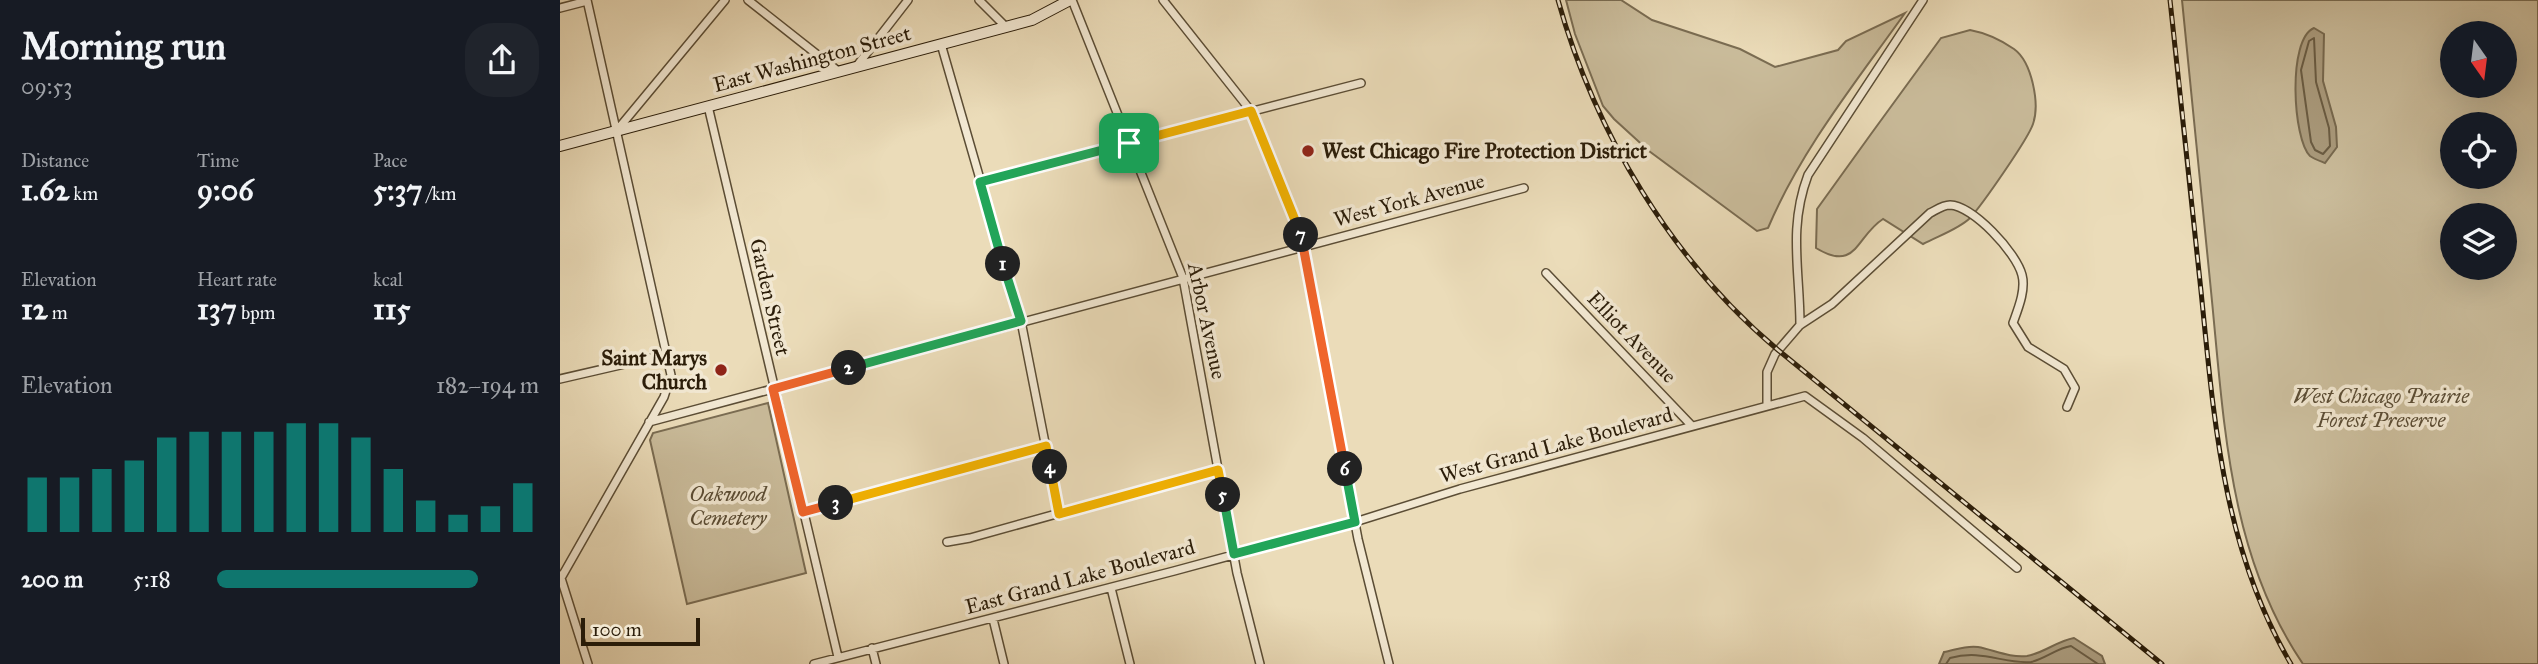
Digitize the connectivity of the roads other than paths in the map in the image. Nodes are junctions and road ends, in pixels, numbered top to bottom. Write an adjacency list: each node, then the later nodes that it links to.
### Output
1 (587, 0): 9 (street); 17 (street)
2 (725, 0): 17 (street)
3 (748, 0): 13 (street)
4 (908, 0): 12 (street)
5 (979, 0): 10 (street)
6 (1071, 0): 10 (main road, East Washington Street); 18 (street, Arbor Avenue)
7 (1163, 0): 16 (street)
8 (1923, 0): 26 (street)
9 (560, 8)
10 (1006, 27): 11 (main road, East Washington Street)
11 (942, 44): 12 (main road, East Washington Street); 20 (street)
12 (856, 67): 13 (main road, East Washington Street)
13 (838, 71): 15 (main road, East Washington Street)
14 (1362, 83): 16 (street)
15 (708, 106): 17 (main road, East Washington Street); 29 (street, Garden Street)
16 (1251, 111): 18 (street); 22 (street)
17 (617, 131): 19 (main road, East Washington Street); 27 (street)
18 (1129, 143): 20 (street); 24 (street, Arbor Avenue)
19 (560, 146)
20 (980, 182): 25 (street)
21 (1524, 188): 22 (street, West York Avenue)
22 (1303, 246): 24 (street, West York Avenue); 38 (street)
23 (1546, 272): 33 (street, Elliot Avenue)
24 (1183, 278): 25 (street, West York Avenue); 35 (street, Arbor Avenue)
25 (1021, 321): 29 (street, West York Avenue); 34 (street)
26 (1800, 325): 30 (street); 31 (street)
27 (668, 354): 28 (street); 32 (street)
28 (560, 379)
29 (773, 389): 32 (street, West York Avenue); 36 (street, Garden Street)
30 (1766, 406): 33 (street, West Grand Lake Boulevard); 41 (street, West Grand Lake Boulevard)
31 (2067, 407)
32 (649, 422): 42 (street)
33 (1692, 426): 38 (street, West Grand Lake Boulevard)
34 (1046, 446): 36 (street); 37 (street)
35 (1218, 470): 37 (street); 40 (street, Arbor Avenue)
36 (803, 512): 46 (street, Garden Street)
37 (1059, 514): 39 (street)
38 (1355, 522): 40 (street, East Grand Lake Boulevard); 53 (street)
39 (947, 542)
40 (1234, 554): 43 (street, East Grand Lake Boulevard); 52 (street, Arbor Avenue)
41 (2017, 568)
42 (561, 580): 47 (street)
43 (1111, 588): 44 (street, East Grand Lake Boulevard); 51 (street)
44 (993, 619): 45 (street, East Grand Lake Boulevard); 50 (street)
45 (872, 648): 46 (street, East Grand Lake Boulevard); 49 (street)
46 (838, 657): 48 (street, East Grand Lake Boulevard)
47 (588, 664)
48 (814, 664)
49 (876, 664)
50 (1004, 664)
51 (1130, 664)
52 (1260, 664)
53 (1389, 664)

